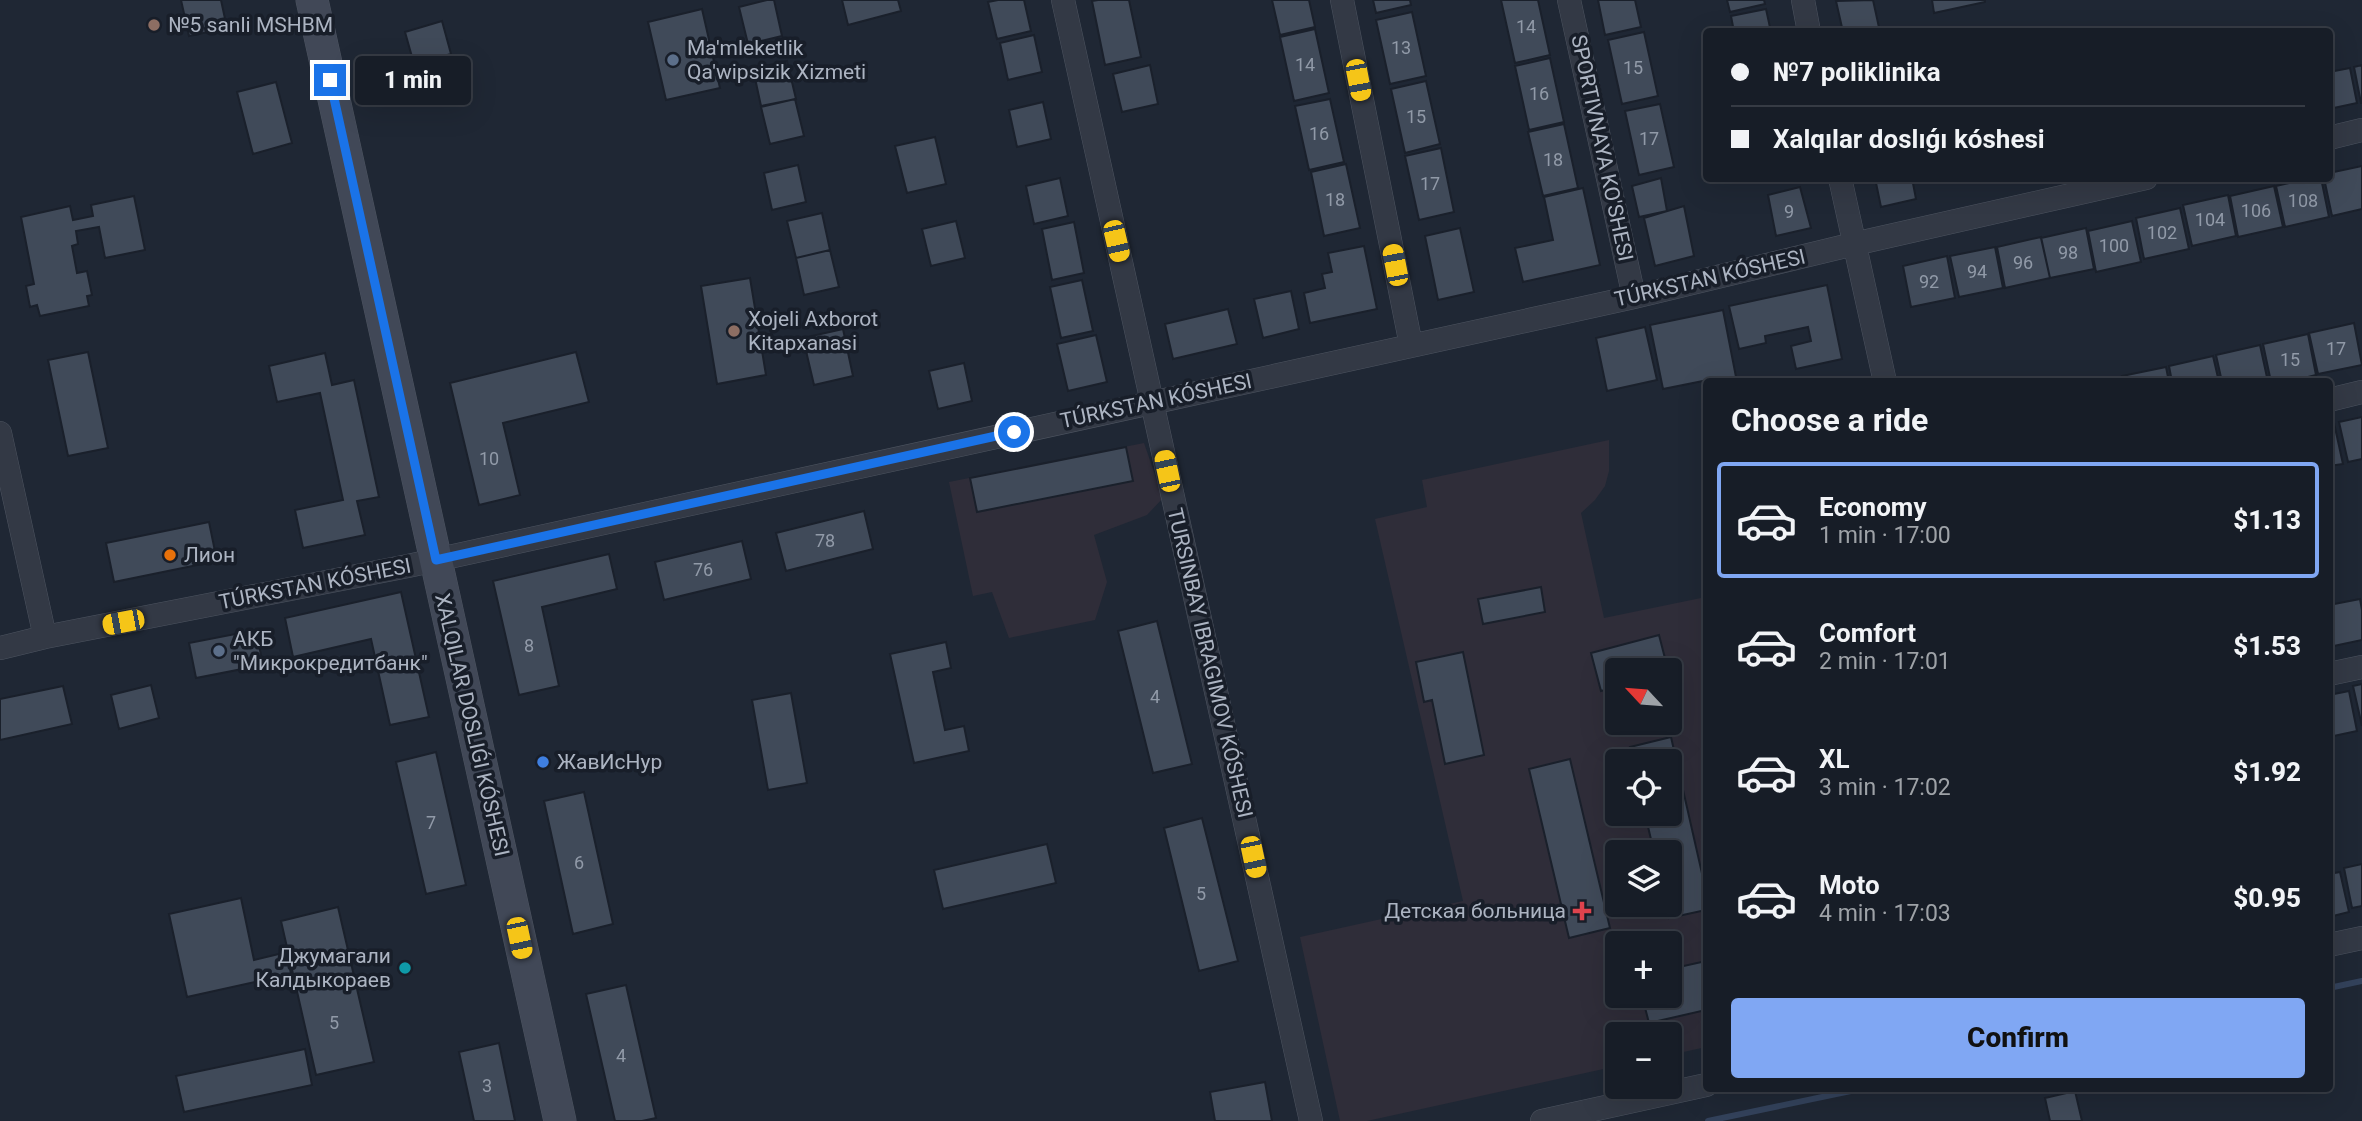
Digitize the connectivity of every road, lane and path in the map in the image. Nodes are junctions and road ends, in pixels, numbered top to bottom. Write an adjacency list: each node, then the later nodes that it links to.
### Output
1 (312, 0): 19 (street)
2 (1063, 0): 17 (street, TURSINBAY IBRAGIMOV KÓSHESI)
3 (1342, 0): 13 (street)
4 (1569, 0): 12 (street, SPORTIVNAYA KO'SHESI)
5 (1803, 0): 6 (street)
6 (1808, 28)
7 (2362, 130): 8 (street)
8 (2333, 137)
9 (1841, 182): 11 (street)
10 (2128, 182): 11 (street, TÚRKSTAN KÓSHESI)
11 (1854, 244): 12 (street, TÚRKSTAN KÓSHESI); 14 (street)
12 (1634, 297): 13 (street, TÚRKSTAN KÓSHESI)
13 (1411, 345): 17 (street, TÚRKSTAN KÓSHESI)
14 (1884, 378)
15 (2362, 392): 16 (street)
16 (2333, 399)
17 (1152, 402): 19 (street, TÚRKSTAN KÓSHESI); 28 (street, TURSINBAY IBRAGIMOV KÓSHESI)
18 (0, 433): 20 (street)
19 (436, 560): 20 (street, TÚRKSTAN KÓSHESI); 27 (street)
20 (45, 637): 21 (street, TÚRKSTAN KÓSHESI)
21 (0, 648)
22 (2362, 667): 23 (street)
23 (2333, 673)
24 (2362, 937): 25 (street)
25 (2333, 944)
26 (1703, 1086): 29 (street)
27 (560, 1121)
28 (1311, 1121)
29 (1542, 1121)

